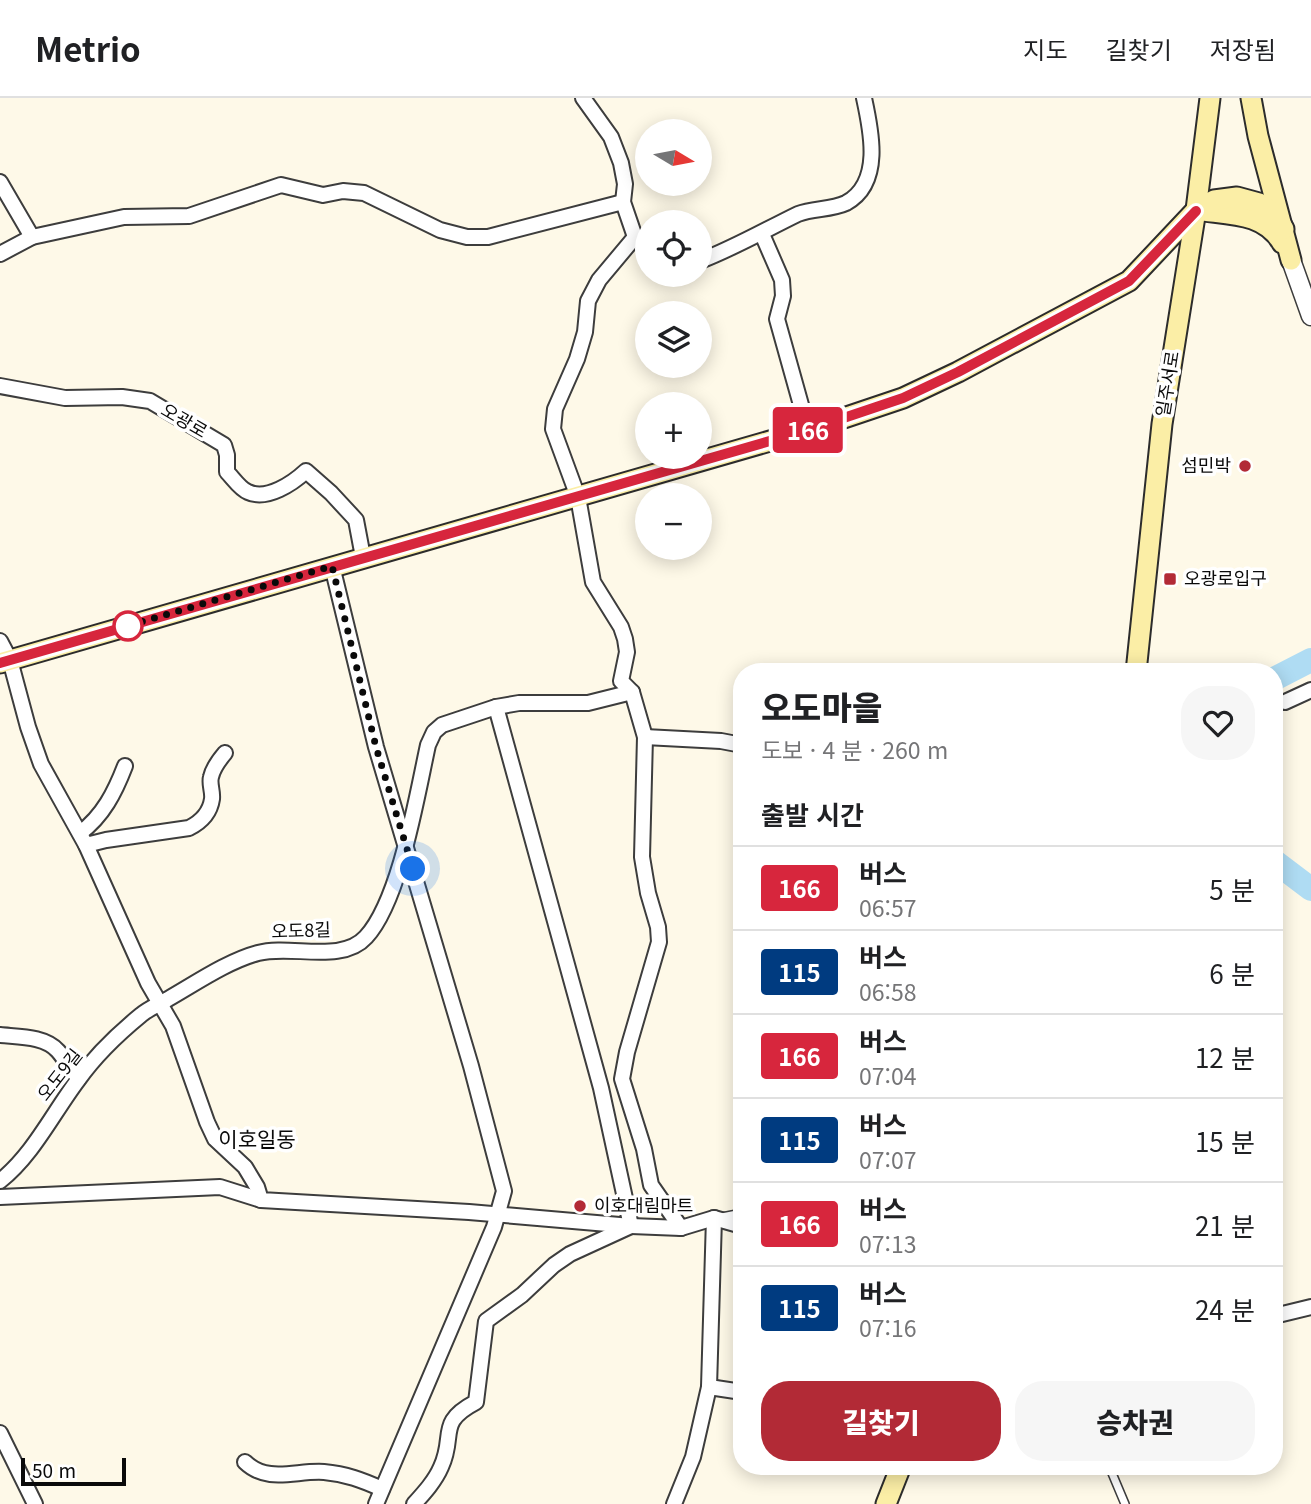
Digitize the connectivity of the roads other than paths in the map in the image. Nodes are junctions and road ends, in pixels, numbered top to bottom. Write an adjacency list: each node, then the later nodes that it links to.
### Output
1 (583, 98): 6 (street)
2 (864, 98): 10 (street)
3 (1210, 98): 7 (main road, 일주서로)
4 (1251, 98): 9 (main road)
5 (0, 182): 11 (street)
6 (623, 202): 8 (street); 11 (street)
7 (1196, 211): 9 (main road); 15 (main road); 18 (main road); 24 (main road, 일주서로)
8 (635, 227)
9 (1284, 229): 15 (main road)
10 (762, 234): 14 (street); 18 (street)
11 (32, 237): 13 (street)
12 (635, 246): 19 (street)
13 (0, 254)
14 (712, 256)
15 (1291, 260): 16 (street)
16 (1311, 316)
17 (0, 386): 20 (street, 오광로)
18 (808, 430): 19 (main road)
19 (578, 497): 20 (main road); 26 (street)
20 (363, 557): 21 (main road)
21 (332, 566): 23 (main road); 34 (street)
22 (0, 641): 23 (street)
23 (5, 662): 33 (street)
24 (1137, 663)
25 (1311, 690): 27 (street)
26 (632, 692): 28 (street, 오도8길); 29 (street)
27 (1285, 702)
28 (496, 707): 34 (street, 오도8길); 45 (street)
29 (645, 737): 30 (street); 46 (street)
30 (733, 743)
31 (225, 752): 33 (street)
32 (125, 766): 33 (street)
33 (83, 839): 35 (street)
34 (406, 844): 35 (street, 오도8길); 41 (street)
35 (160, 1004): 37 (street, 오도9길); 40 (street)
36 (0, 1035): 37 (street)
37 (79, 1077): 38 (street, 오도9길)
38 (0, 1181)
39 (0, 1197): 40 (street)
40 (261, 1200): 41 (street)
41 (498, 1215): 45 (street); 55 (street)
42 (733, 1215): 43 (lane)
43 (714, 1218): 44 (street); 46 (street); 49 (street)
44 (733, 1223)
45 (631, 1226): 46 (street); 58 (street)
46 (681, 1228)
47 (1311, 1307): 48 (street)
48 (1283, 1314)
49 (709, 1387): 50 (street); 59 (street)
50 (733, 1391)
51 (0, 1433): 56 (street)
52 (245, 1462): 55 (street)
53 (897, 1475): 60 (main road)
54 (1114, 1475): 61 (lane)
55 (382, 1489): 57 (street)
56 (35, 1504)
57 (376, 1504)
58 (414, 1504)
59 (674, 1504)
60 (886, 1504)
61 (1125, 1504)

